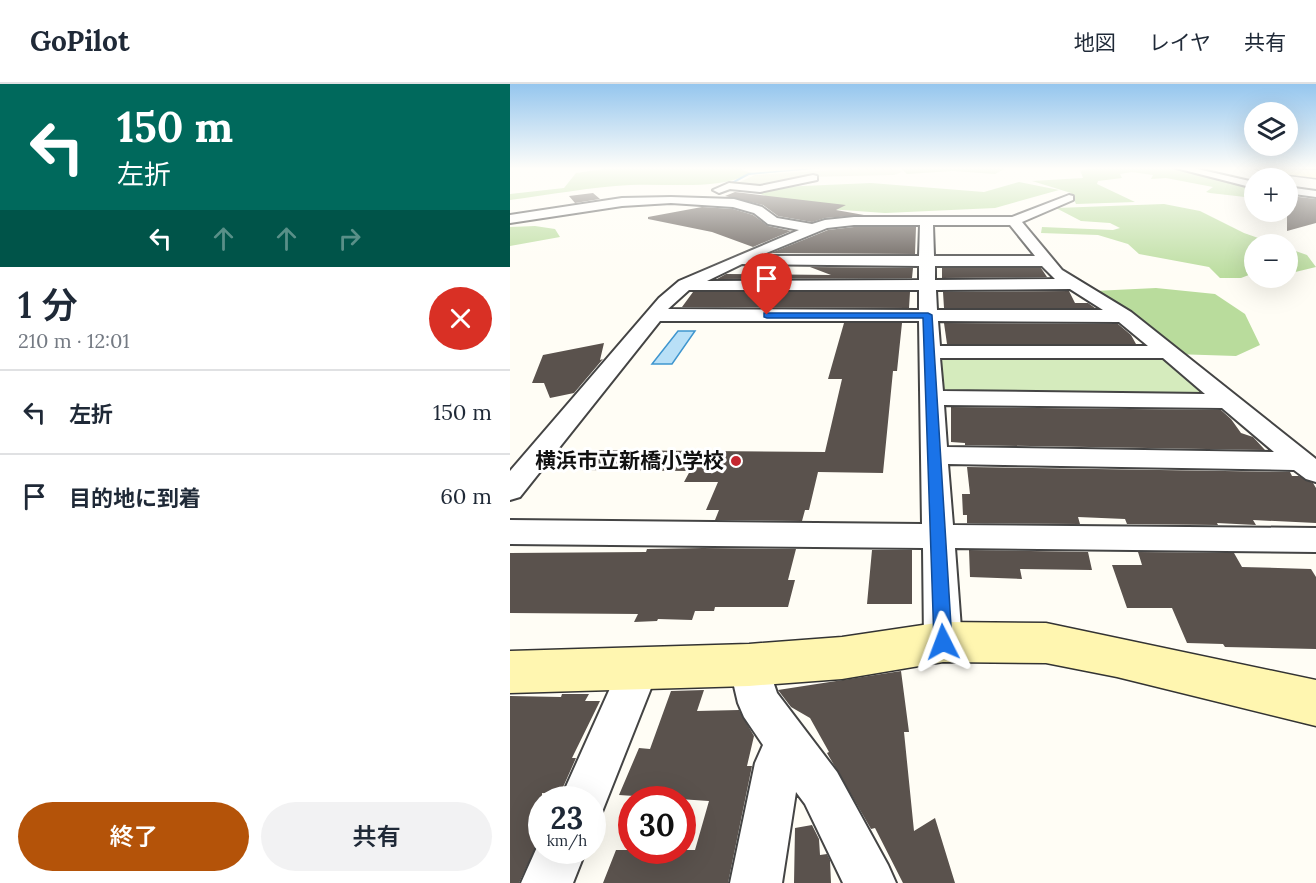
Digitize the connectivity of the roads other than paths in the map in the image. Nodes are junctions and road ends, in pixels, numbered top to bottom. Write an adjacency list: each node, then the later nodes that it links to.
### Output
1 (600, 205): 4 (street)
2 (747, 205): 7 (street)
3 (1052, 205): 6 (street)
4 (510, 219)
5 (926, 221): 6 (street); 7 (street); 13 (street)
6 (1014, 221): 11 (street)
7 (811, 228): 8 (street)
8 (789, 238): 9 (street); 12 (street)
9 (830, 239)
10 (1006, 239): 11 (street)
11 (1027, 239): 14 (street)
12 (735, 261): 13 (street); 17 (street)
13 (927, 261): 14 (street); 16 (street)
14 (1045, 261): 15 (street)
15 (1072, 284): 16 (street); 20 (street)
16 (927, 285): 17 (street); 19 (street)
17 (684, 286): 18 (street)
18 (655, 315): 19 (street); 27 (street)
19 (928, 315): 20 (street); 21 (street)
20 (1124, 316): 22 (street)
21 (929, 352): 22 (street); 23 (street)
22 (1168, 352): 24 (street)
23 (931, 398): 24 (street); 25 (street)
24 (1228, 401): 26 (street)
25 (934, 455): 26 (street); 29 (street)
26 (1308, 467)
27 (510, 490)
28 (510, 532): 29 (street)
29 (938, 536): 30 (street); 31 (street)
30 (1316, 540)
31 (943, 642): 32 (street); 35 (street)
32 (749, 665): 33 (street); 36 (street)
33 (639, 668): 34 (street); 37 (street)
34 (510, 672)
35 (1316, 703)
36 (789, 743): 40 (street); 41 (street)
37 (589, 786)
38 (555, 864): 39 (street)
39 (547, 883)
40 (756, 883)
41 (870, 883)

